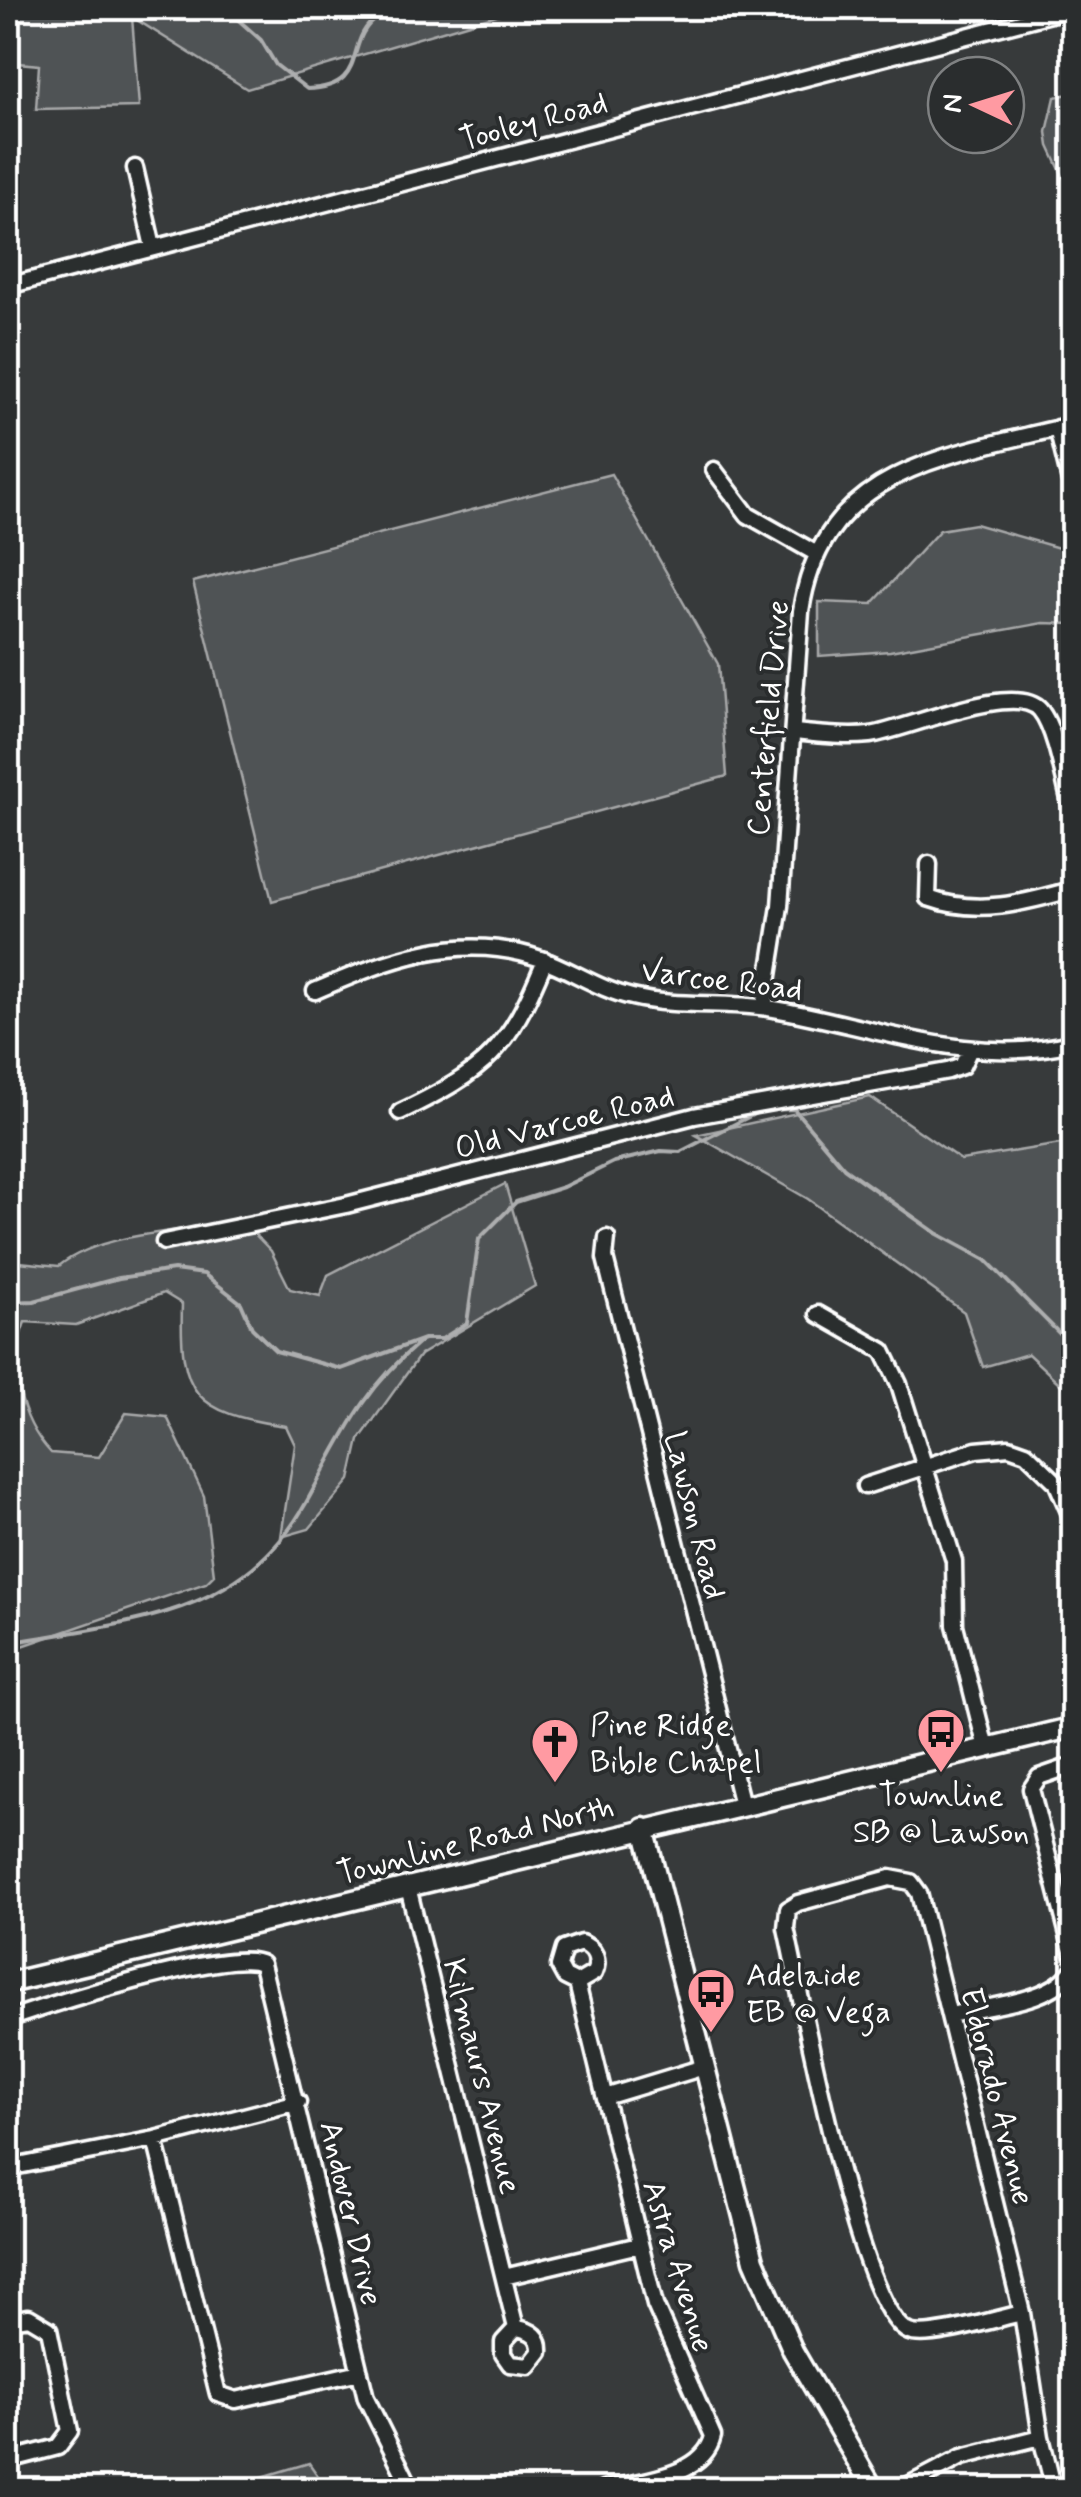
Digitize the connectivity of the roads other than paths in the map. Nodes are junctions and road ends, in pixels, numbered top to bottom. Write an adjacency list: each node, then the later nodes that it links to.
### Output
1 (1074, 8): 3 (street, Tooley Road)
2 (135, 168): 3 (street)
3 (153, 247): 4 (street, Tooley Road)
4 (8, 286)
5 (1074, 424): 6 (street, Centerfield Drive)
6 (1056, 428): 8 (street); 9 (street, Centerfield Drive)
7 (714, 470): 9 (street)
8 (1070, 481)
9 (816, 554): 10 (street, Centerfield Drive)
10 (793, 732): 11 (street); 16 (street, Centerfield Drive)
11 (1074, 820)
12 (929, 864): 13 (street)
13 (1074, 889)
14 (545, 960): 15 (street, Varcoe Road); 16 (street, Varcoe Road); 19 (street)
15 (316, 991)
16 (764, 1008): 18 (street, Varcoe Road)
17 (1074, 1042): 18 (street, Varcoe Road)
18 (970, 1049): 21 (street, Old Varcoe Road)
19 (400, 1112)
20 (607, 1238): 31 (street, Lawson Road)
21 (164, 1242)
22 (818, 1314): 23 (street)
23 (926, 1466): 24 (street); 25 (street); 29 (street)
24 (1056, 1482): 26 (street); 27 (street)
25 (865, 1486)
26 (1074, 1489)
27 (1074, 1523)
28 (1074, 1726): 29 (main road, Townline Road North)
29 (986, 1748): 31 (main road, Townline Road North)
30 (1074, 1765): 34 (street)
31 (742, 1805): 32 (main road, Townline Road North)
32 (644, 1828): 33 (main road, Townline Road North); 40 (main road)
33 (408, 1888): 37 (main road, Townline Road North); 46 (street, Kilmaurs Avenue)
34 (1074, 1959)
35 (1074, 1968): 38 (street)
36 (578, 1983): 41 (street, Astra Avenue)
37 (8, 1984)
38 (951, 2015): 47 (street, Eldorado Avenue); 47 (street, Eldorado Avenue)
39 (8, 2018): 42 (street, Andover Drive)
40 (704, 2067): 41 (street); 55 (main road)
41 (605, 2097): 45 (street, Astra Avenue)
42 (298, 2102): 43 (street); 50 (street, Andover Drive)
43 (155, 2139): 44 (street); 50 (street)
44 (8, 2168)
45 (639, 2244): 46 (street); 54 (street, Astra Avenue)
46 (504, 2277): 49 (street, Kilmaurs Avenue)
47 (1022, 2313): 51 (street, Eldorado Avenue)
48 (8, 2320): 52 (street)
49 (516, 2328)
50 (360, 2372): 53 (street, Andover Drive)
51 (1040, 2437): 56 (street); 57 (street, Eldorado Avenue)
52 (8, 2460)
53 (412, 2490)
54 (603, 2490)
55 (874, 2490)
56 (900, 2490)
57 (1054, 2490)

